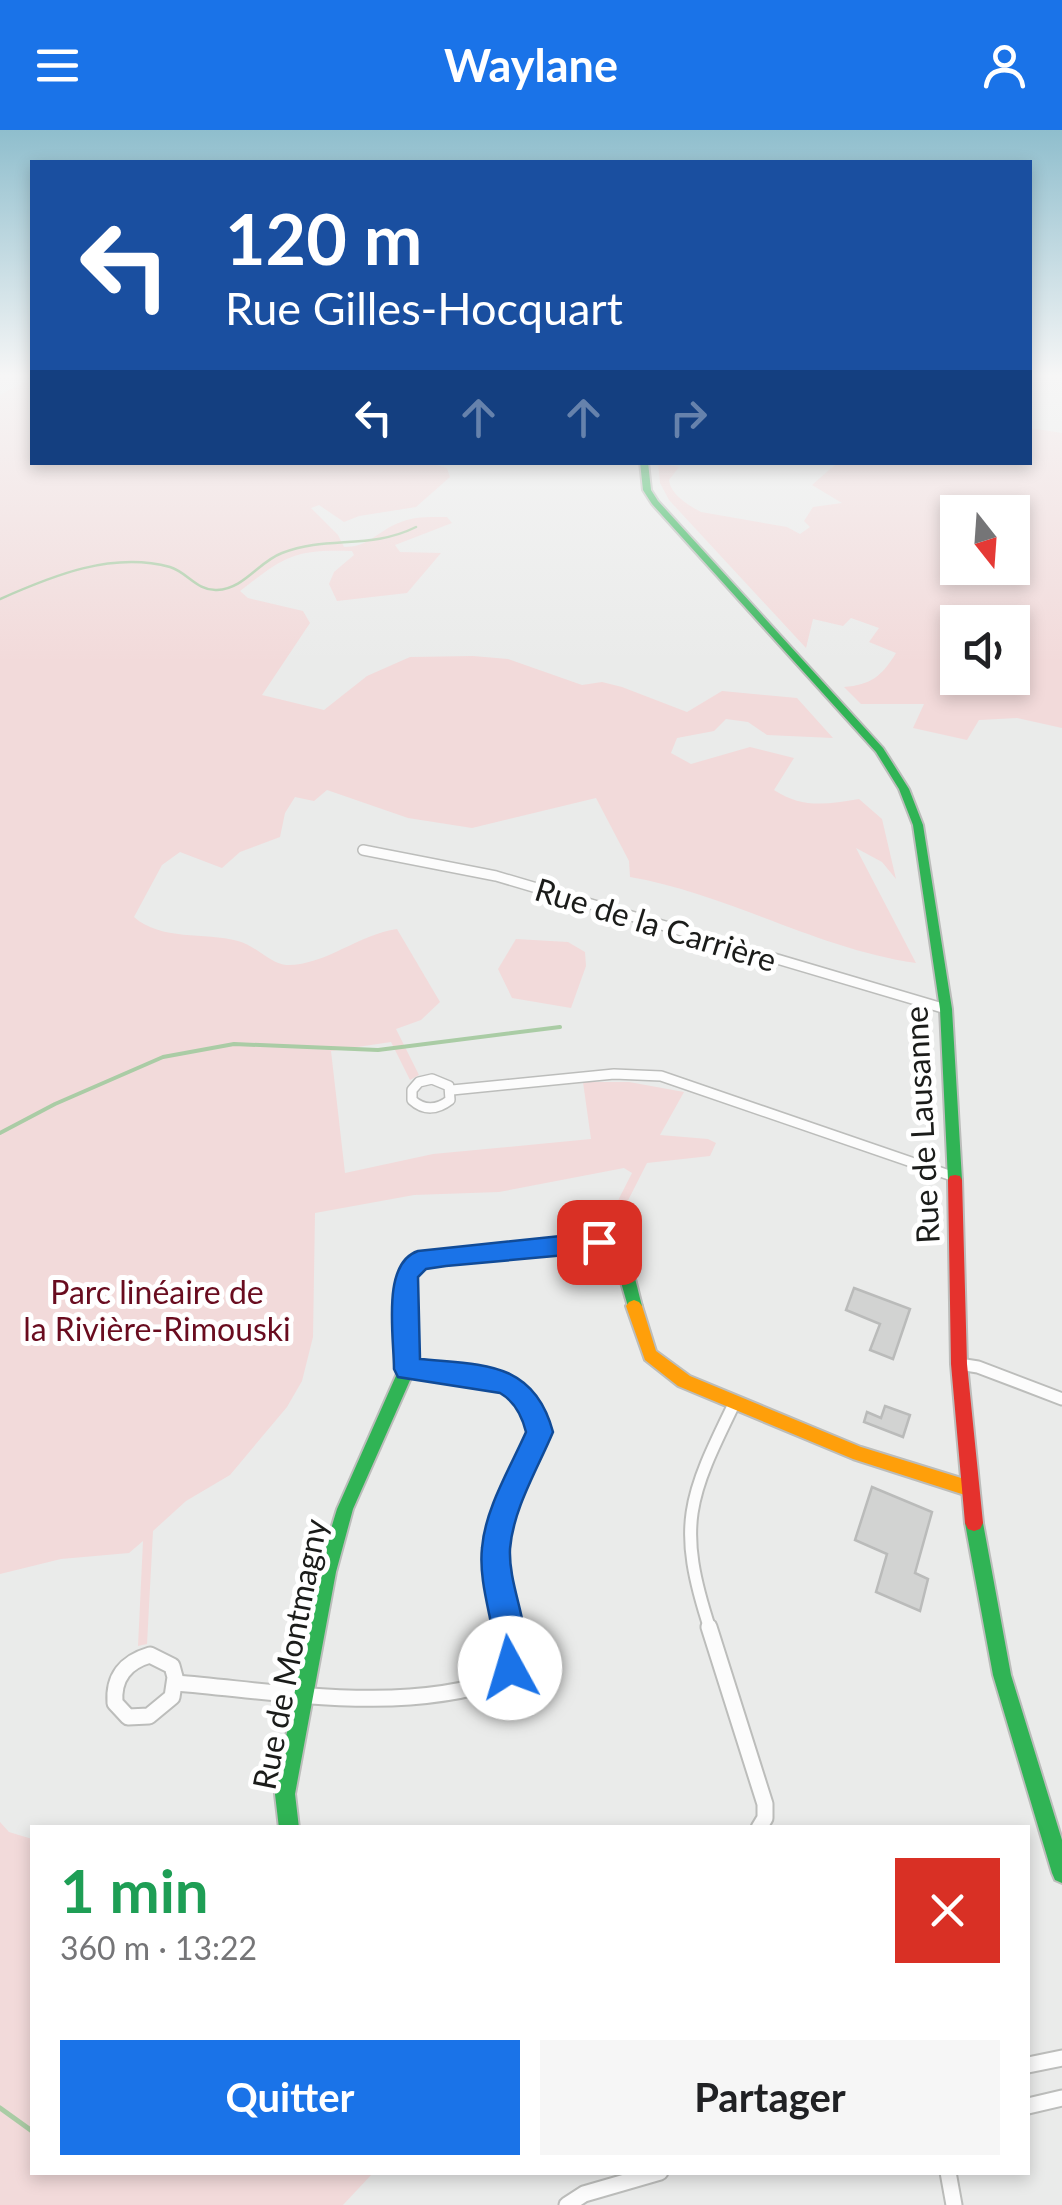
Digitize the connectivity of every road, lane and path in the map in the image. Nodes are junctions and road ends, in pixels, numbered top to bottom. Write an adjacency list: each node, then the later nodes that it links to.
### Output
1 (645, 470): 3 (street, Rue de Lausanne)
2 (363, 850): 3 (street, Rue de la Carrière)
3 (946, 1009): 5 (street, Rue de Lausanne)
4 (452, 1090): 5 (street)
5 (952, 1176): 6 (street, Rue de Lausanne)
6 (958, 1364): 8 (street); 10 (street, Rue de Lausanne)
7 (407, 1369): 9 (street, Rue de Montmagny); 12 (street, Rue de Montmagny); 12 (street)
8 (1062, 1398)
9 (735, 1402): 10 (street, Rue de Montmagny); 14 (street)
10 (968, 1488): 15 (street, Rue de Lausanne)
11 (176, 1683): 11 (street); 12 (street)
12 (304, 1692): 13 (street, Rue de Montmagny)
13 (289, 1825)
14 (761, 1825)
15 (1062, 1873)
16 (1062, 2058): 17 (street)
17 (1030, 2065)
18 (1062, 2098): 19 (street)
19 (1030, 2106)
20 (650, 2175): 22 (street)
21 (949, 2175): 23 (street)
22 (567, 2205)
23 (954, 2205)

